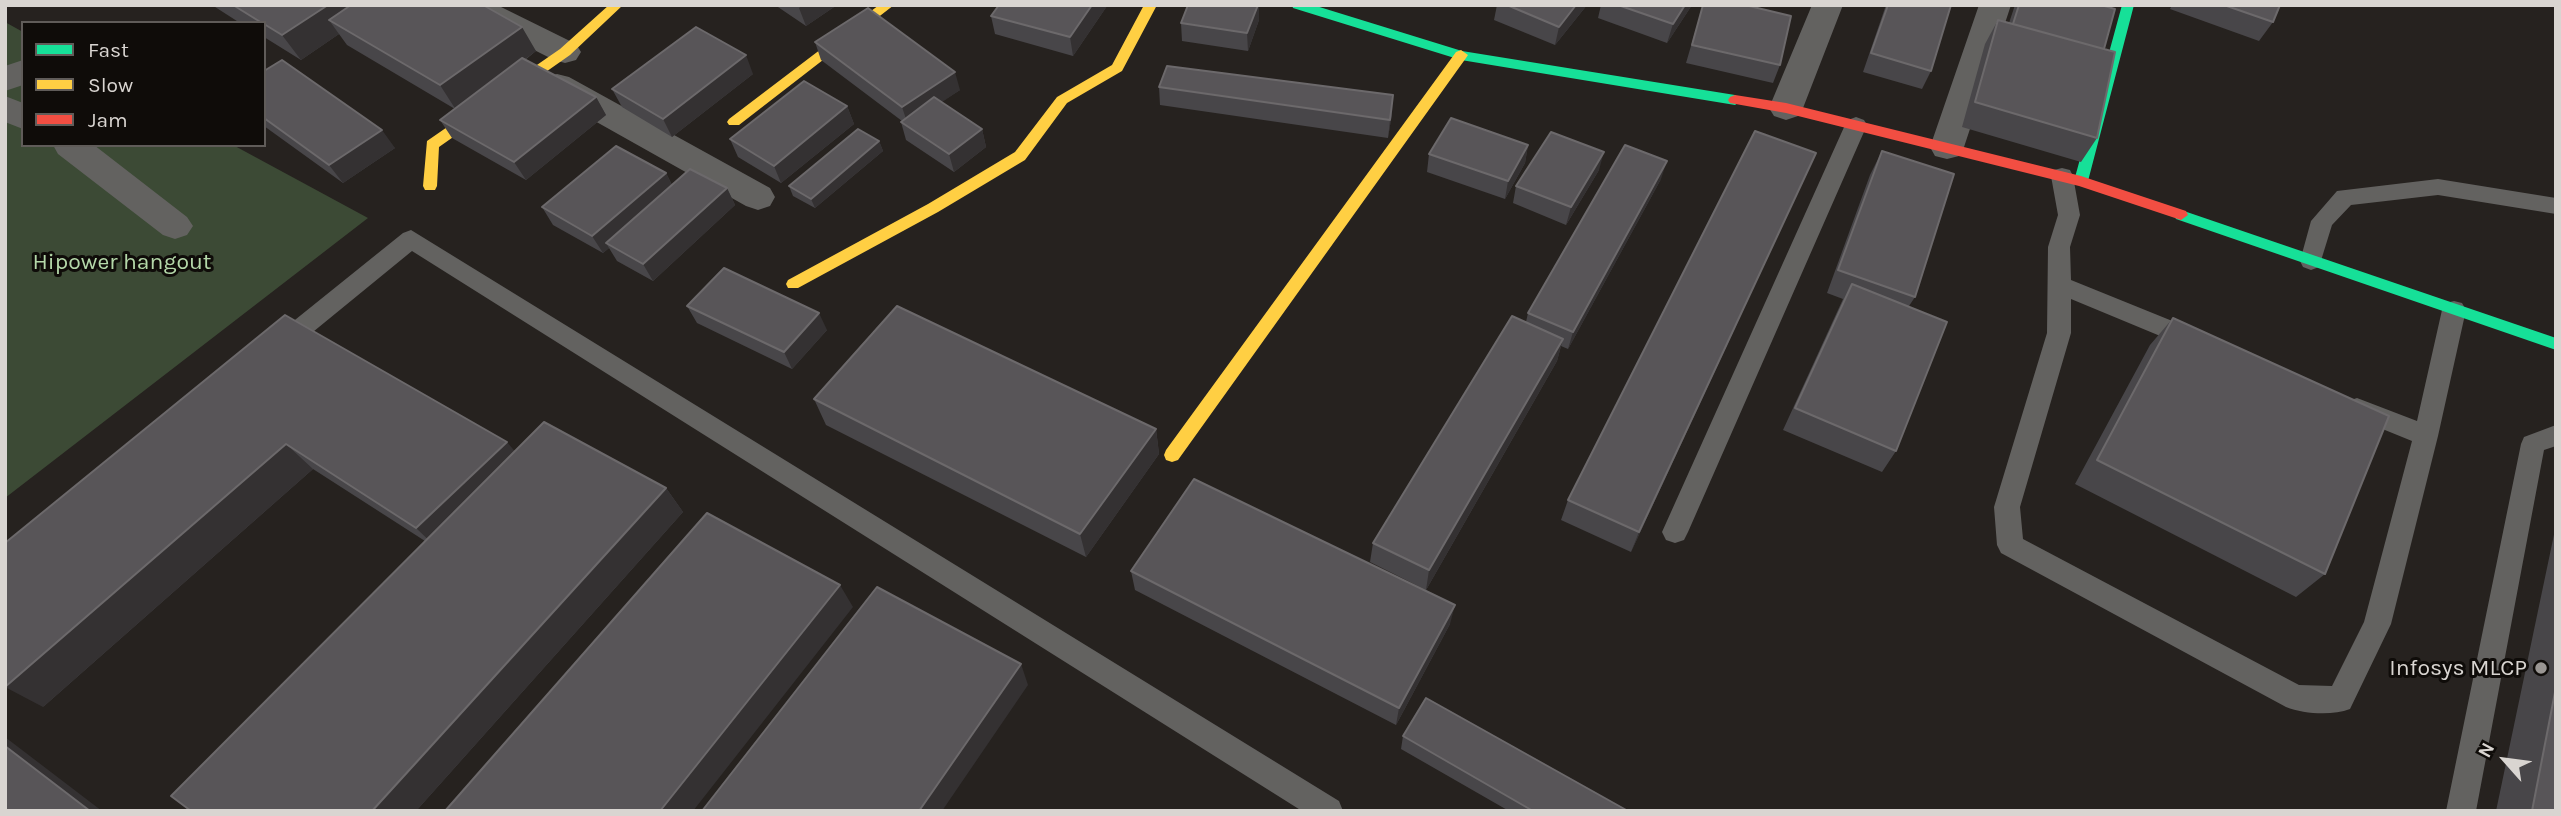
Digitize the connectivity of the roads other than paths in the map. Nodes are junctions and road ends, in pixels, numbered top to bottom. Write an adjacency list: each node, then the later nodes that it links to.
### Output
1 (470, 5): 9 (street)
2 (617, 5): 9 (street)
3 (888, 5): 17 (street)
4 (1151, 5): 27 (street)
5 (1298, 5): 10 (street)
6 (1828, 5): 15 (street)
7 (1995, 5): 20 (street)
8 (2128, 5): 21 (street)
9 (565, 52): 12 (street)
10 (1461, 55): 15 (street); 36 (street)
11 (21, 72): 13 (street)
12 (534, 72): 22 (street); 23 (street)
13 (5, 80)
14 (5, 108): 16 (street)
15 (1786, 108): 18 (street)
16 (21, 116)
17 (734, 122)
18 (1856, 125): 20 (street); 37 (lane)
19 (73, 147): 25 (street)
20 (1947, 148): 21 (street)
21 (2071, 179): 26 (street); 28 (lane)
22 (430, 186)
23 (758, 197)
24 (2556, 206): 26 (lane)
25 (175, 226)
26 (2312, 261): 29 (street)
27 (793, 284)
28 (2059, 285): 31 (lane); 35 (lane)
29 (2454, 310): 30 (street); 35 (lane)
30 (2556, 345)
31 (2211, 347)
32 (262, 360): 38 (lane)
33 (2337, 400): 35 (lane)
34 (2556, 435): 39 (lane)
35 (2426, 436)
36 (1172, 455)
37 (1675, 531)
38 (1329, 811)
39 (2461, 811)

